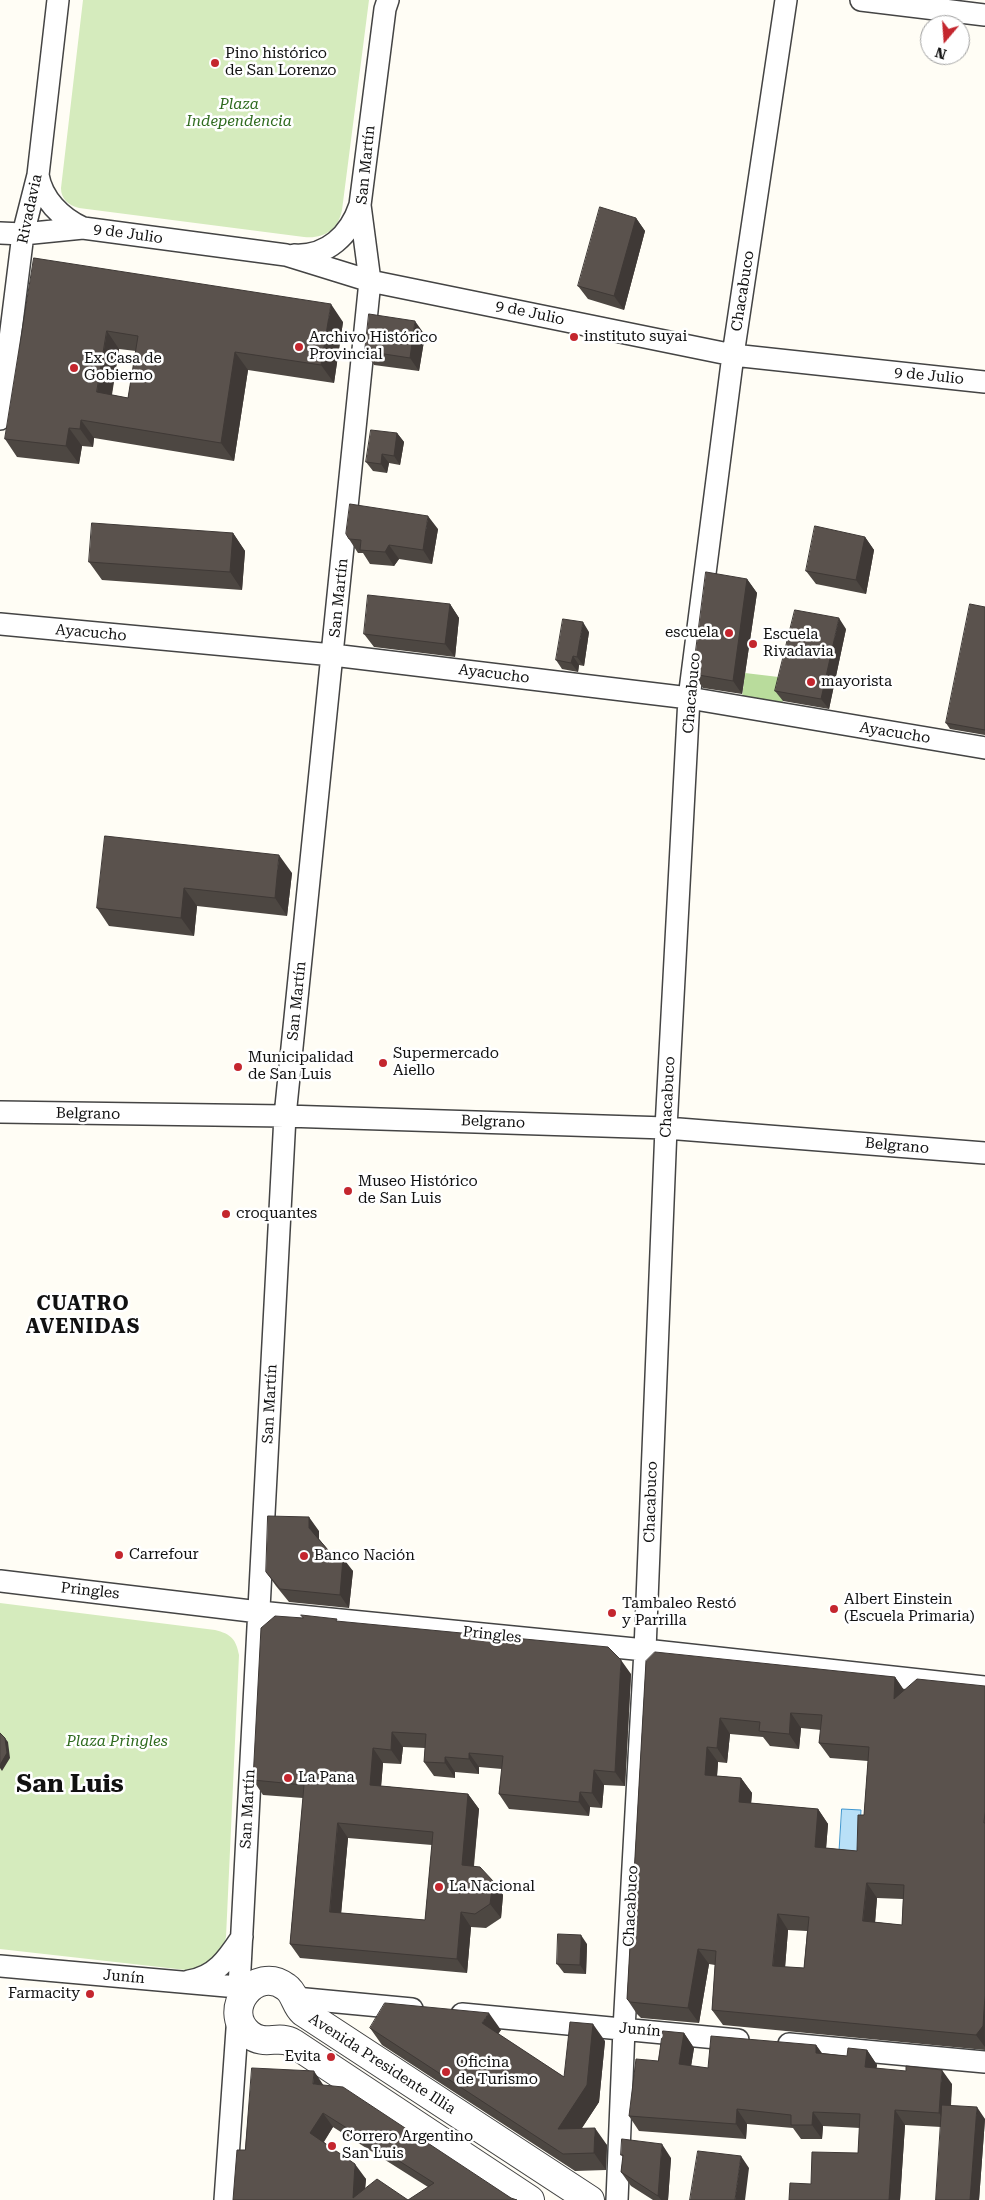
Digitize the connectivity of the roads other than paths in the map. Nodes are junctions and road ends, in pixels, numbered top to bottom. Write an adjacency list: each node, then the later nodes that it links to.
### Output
1 (58, 0): 6 (street, Rivadavia)
2 (786, 0): 13 (street, Chacabuco)
3 (861, 0): 5 (street)
4 (386, 3): 7 (street, San Martín)
5 (985, 15)
6 (38, 176): 8 (street); 10 (street, Rivadavia)
7 (360, 205): 11 (street, 9 de Julio); 12 (street, San Martín)
8 (83, 228): 10 (street, 9 de Julio); 11 (street, 9 de Julio)
9 (0, 233): 10 (street, 9 de Julio)
10 (23, 234): 15 (street, Rivadavia)
11 (286, 255): 12 (street, 9 de Julio)
12 (370, 280): 13 (street, 9 de Julio); 17 (street, San Martín)
13 (733, 355): 14 (street, 9 de Julio); 18 (street, Chacabuco)
14 (985, 382)
15 (0, 419)
16 (0, 624): 17 (street, Ayacucho)
17 (333, 655): 18 (street, Ayacucho); 21 (street, San Martín)
18 (689, 698): 19 (street, Ayacucho); 22 (street, Chacabuco)
19 (985, 748)
20 (0, 1112): 21 (street, Belgrano)
21 (285, 1116): 22 (street, Belgrano); 25 (street, San Martín)
22 (666, 1128): 23 (street, Belgrano); 26 (street, Chacabuco)
23 (985, 1153)
24 (0, 1582): 25 (street, Pringles)
25 (259, 1612): 26 (street, Pringles); 28 (street, San Martín)
26 (645, 1650): 27 (street, Pringles); 33 (street, Chacabuco)
27 (985, 1686)
28 (242, 1936): 30 (street); 32 (street, San Martín)
29 (0, 1966): 30 (street, Junín)
30 (181, 1982): 32 (street, Junín)
31 (296, 1998): 32 (street, Avenida Presidente Illia); 33 (street, Junín); 37 (street, Avenida Presidente Illia)
32 (241, 1999): 35 (street, San Martín); 36 (street, Avenida Presidente Illia)
33 (624, 2029): 34 (street, Junín); 38 (street, Chacabuco)
34 (985, 2062)
35 (225, 2200)
36 (530, 2200)
37 (590, 2200)
38 (617, 2200)

